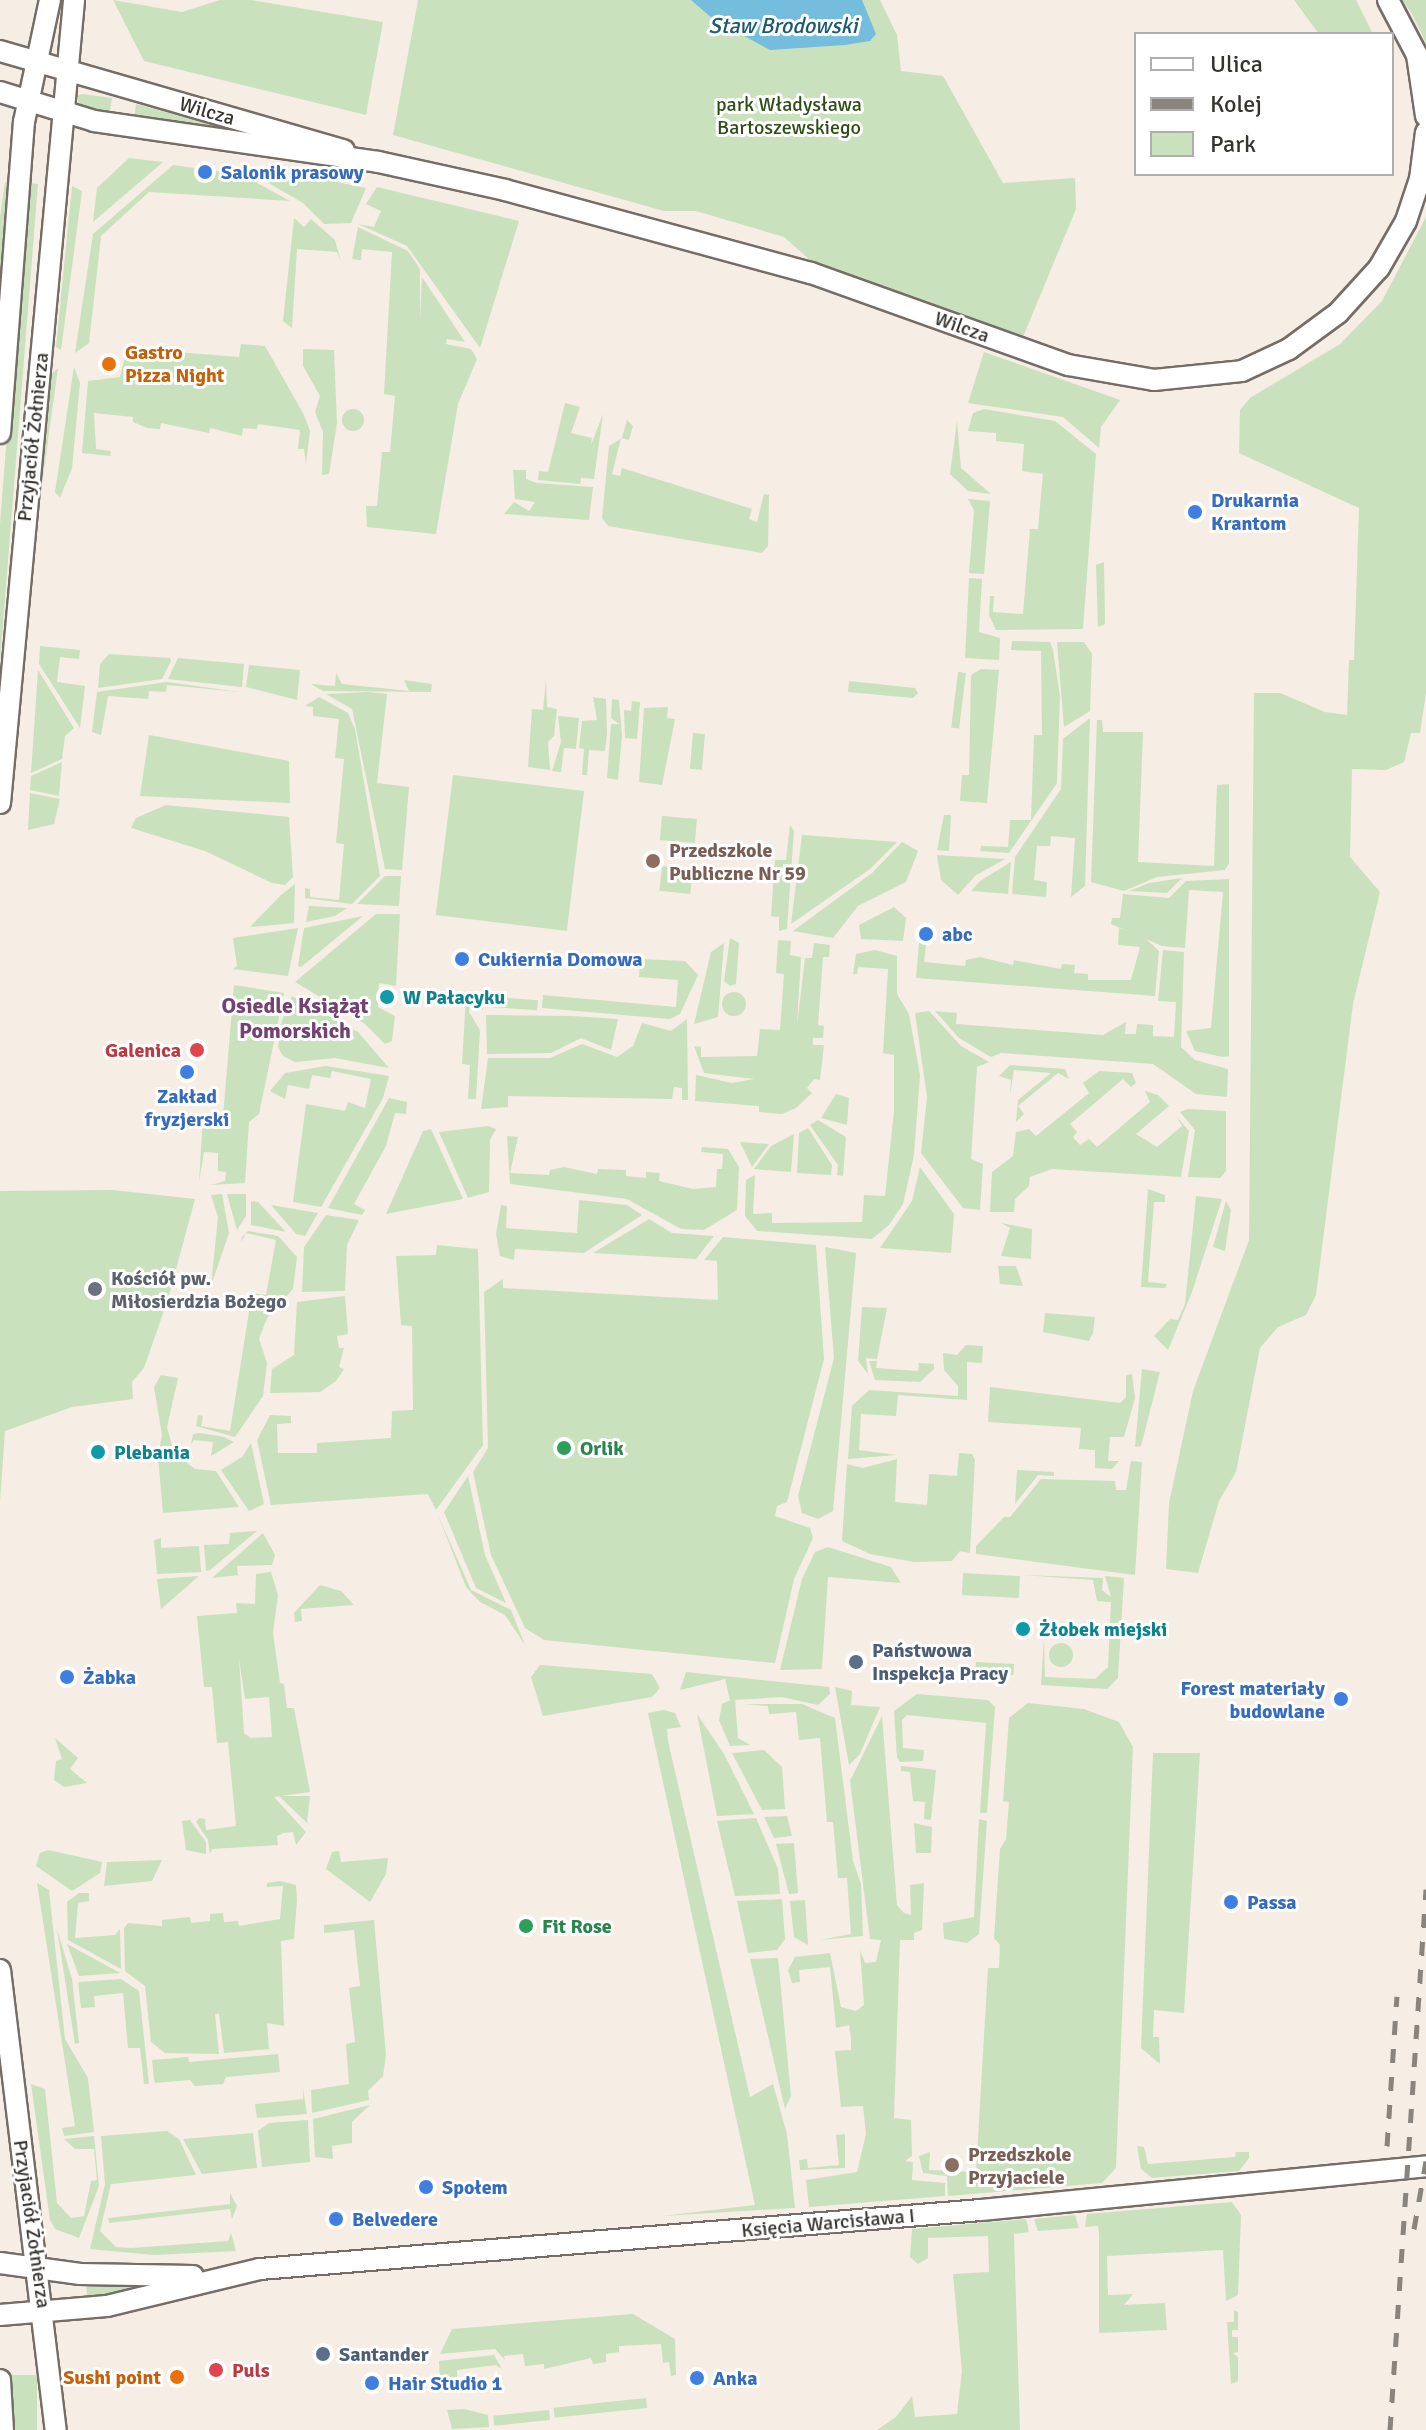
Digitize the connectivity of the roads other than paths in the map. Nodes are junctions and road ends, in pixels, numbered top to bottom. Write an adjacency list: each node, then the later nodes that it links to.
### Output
1 (50, 0): 5 (street, Przyjaciół Żołnierza)
2 (74, 0): 6 (street, Przyjaciół Żołnierza)
3 (1388, 0): 10 (street)
4 (0, 51): 5 (street, Wilcza)
5 (36, 62): 6 (street, Wilcza); 8 (street, Przyjaciół Żołnierza)
6 (69, 71): 9 (street, Przyjaciół Żołnierza); 12 (street, Wilcza)
7 (0, 92): 8 (street, Wilcza)
8 (27, 102): 9 (street, Wilcza); 13 (street, Przyjaciół Żołnierza)
9 (61, 113): 12 (street, Wilcza); 14 (street, Przyjaciół Żołnierza)
10 (1426, 116)
11 (1426, 132): 12 (street, Wilcza)
12 (378, 162)
13 (0, 433)
14 (0, 803)
15 (0, 1970): 18 (street, Przyjaciół Żołnierza)
16 (1426, 2166): 19 (street, Księcia Warcisława I)
17 (0, 2263): 18 (street, Księcia Warcisława I)
18 (39, 2268): 19 (street, Księcia Warcisława I); 20 (street, Przyjaciół Żołnierza)
19 (229, 2275): 20 (street, Księcia Warcisława I)
20 (45, 2314): 21 (street, Księcia Warcisława I); 24 (street, Przyjaciół Żołnierza)
21 (0, 2315)
22 (0, 2380): 23 (street)
23 (3, 2430)
24 (56, 2430)

